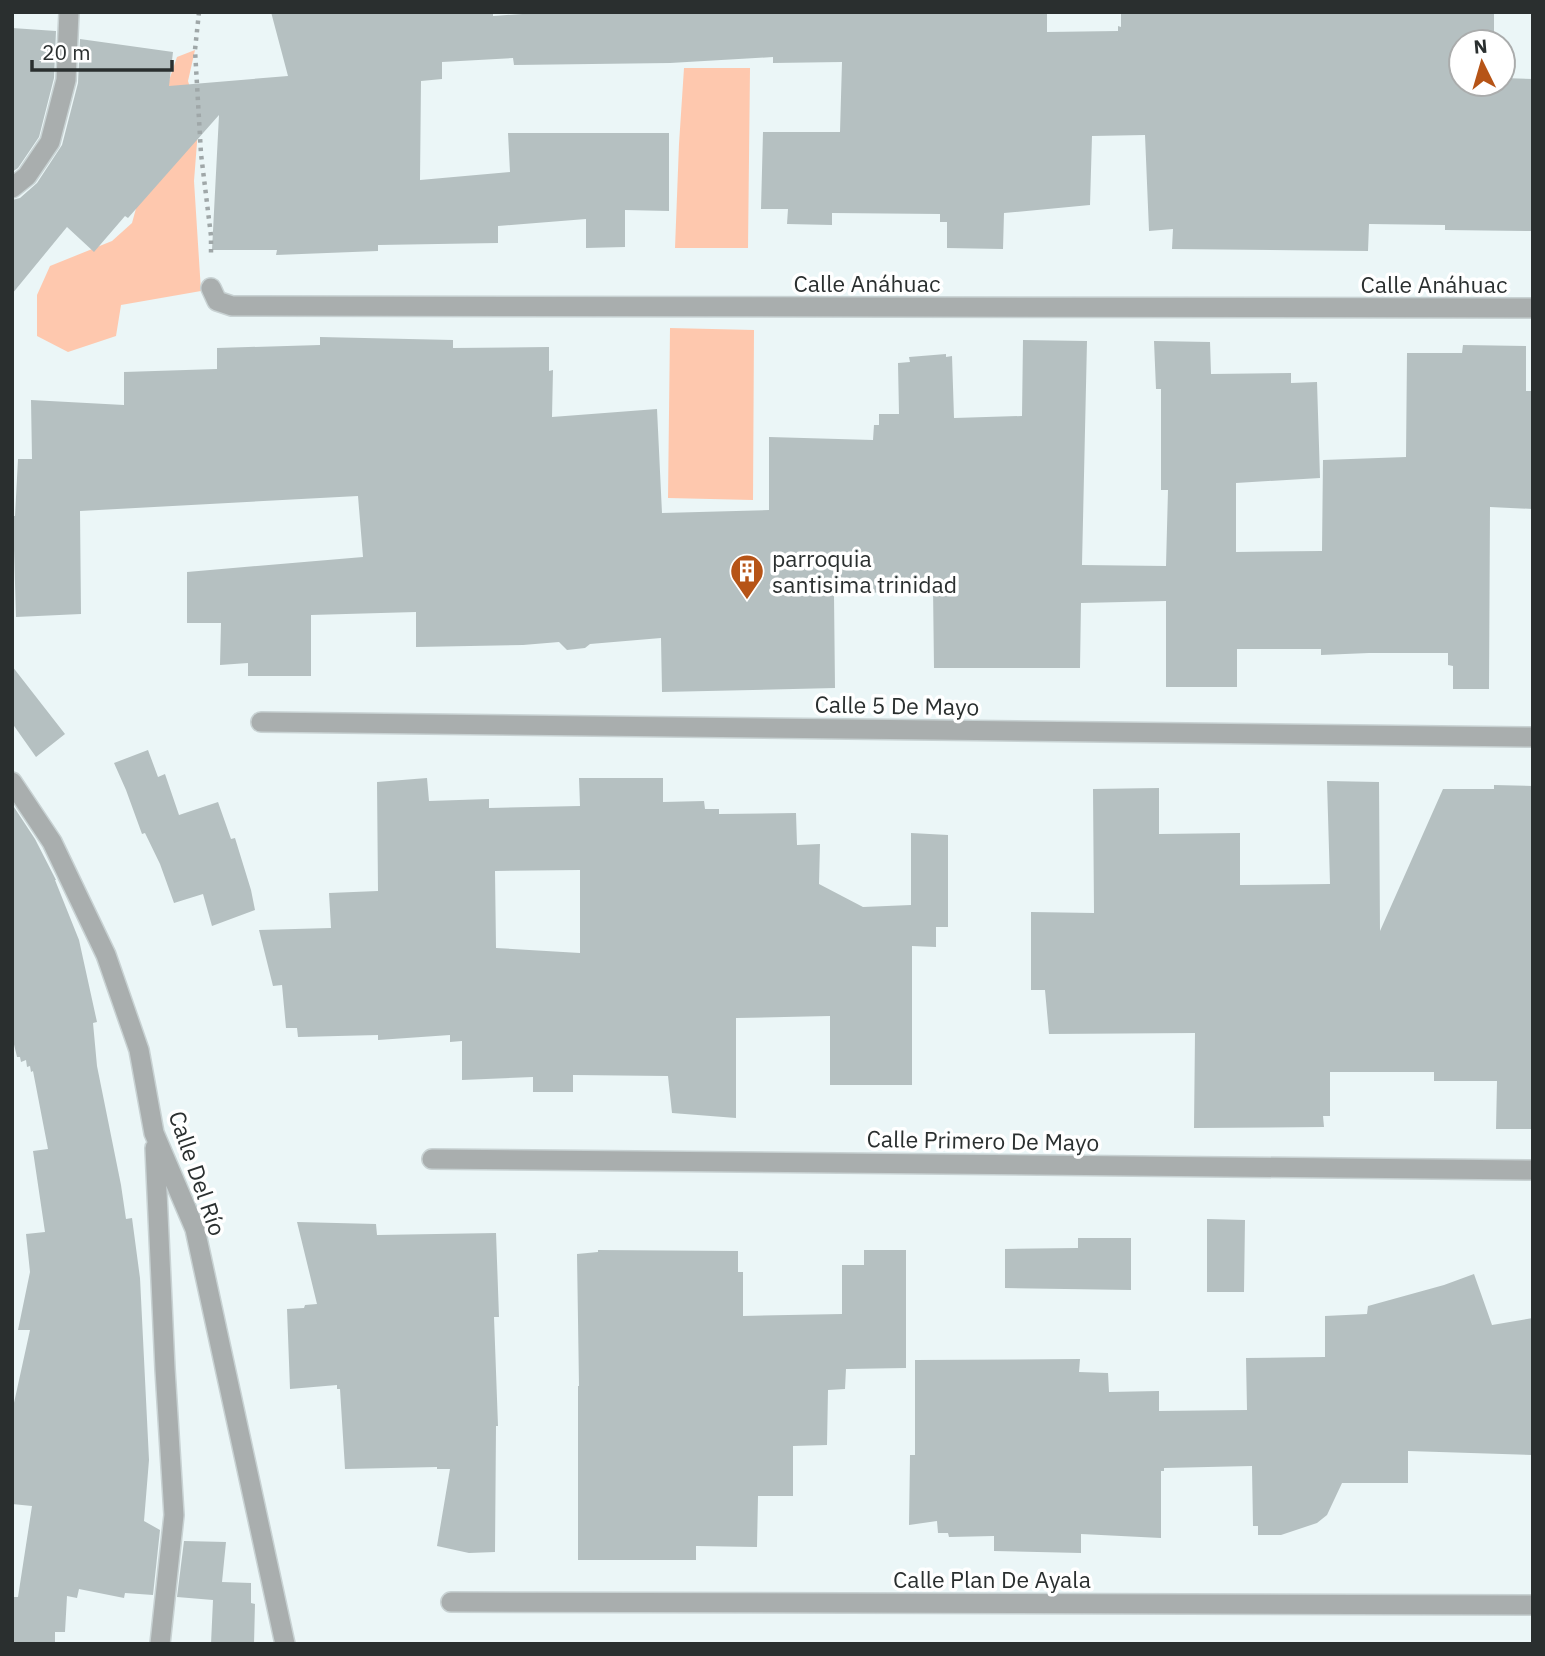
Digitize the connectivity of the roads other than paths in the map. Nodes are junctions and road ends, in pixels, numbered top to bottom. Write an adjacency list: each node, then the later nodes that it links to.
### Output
1 (69, 12): 2 (street)
2 (12, 188)
3 (211, 288): 4 (street, Calle Anáhuac)
4 (1533, 308)
5 (261, 722): 6 (street, Calle 5 De Mayo)
6 (1533, 737)
7 (12, 782): 8 (street, Calle Del Río)
8 (154, 1133): 13 (street); 14 (street, Calle Del Río)
9 (432, 1159): 10 (street, Calle Primero De Mayo)
10 (1533, 1170)
11 (451, 1602): 12 (street, Calle Plan De Ayala)
12 (1533, 1605)
13 (160, 1644)
14 (285, 1644)

